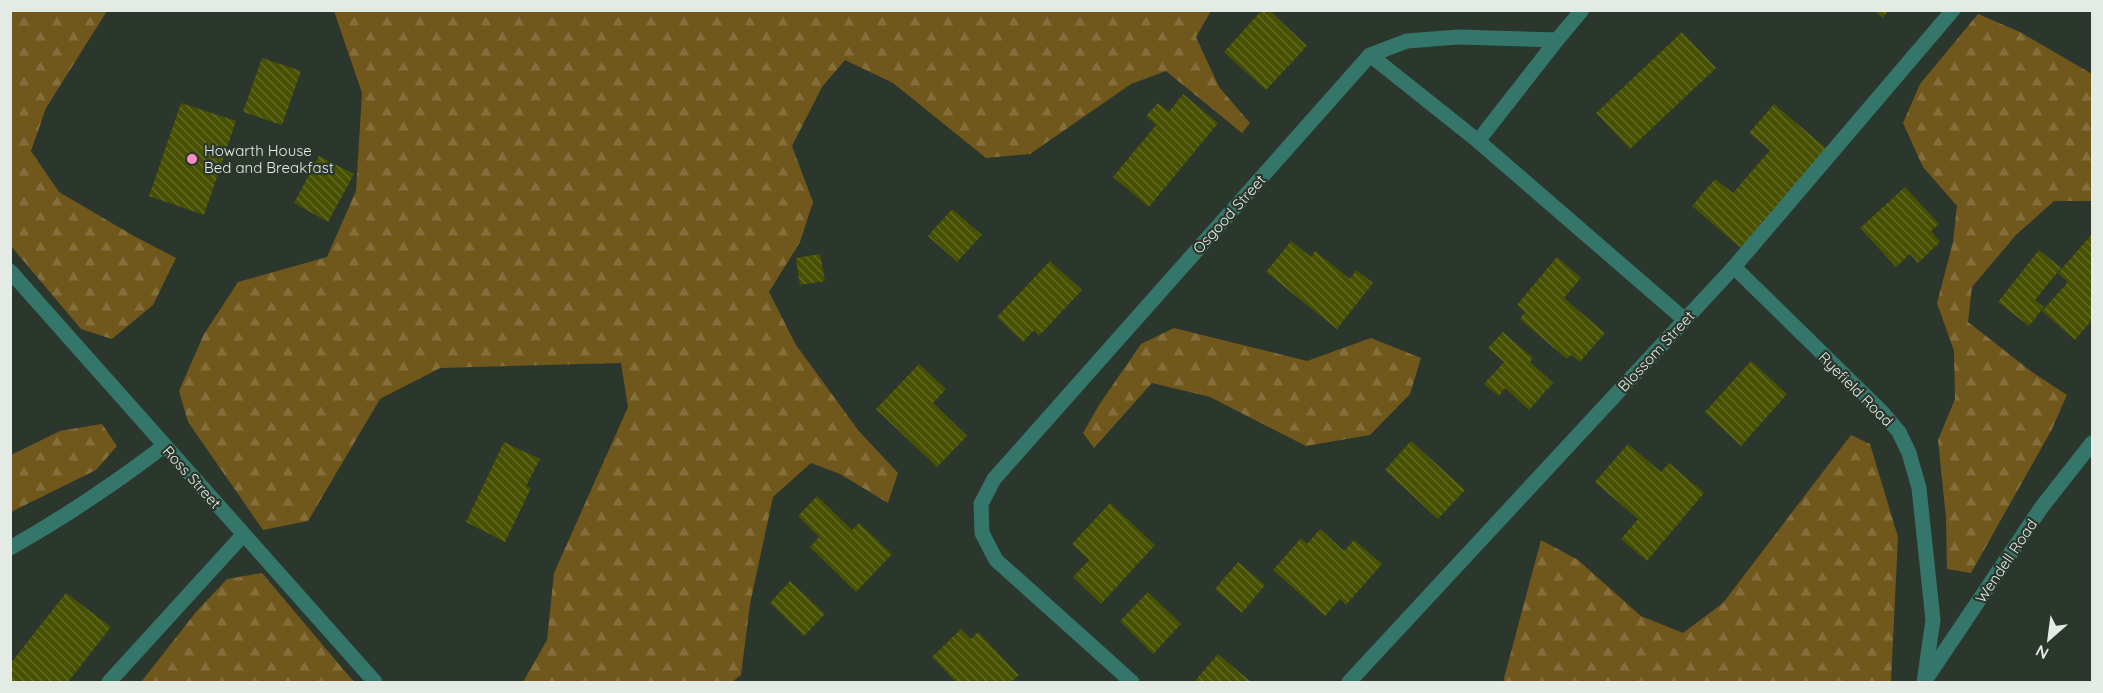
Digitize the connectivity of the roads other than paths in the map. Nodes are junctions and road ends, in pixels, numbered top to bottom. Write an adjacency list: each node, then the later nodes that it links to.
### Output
1 (1582, 10): 3 (street)
2 (1953, 10): 6 (street, Blossom Street)
3 (1557, 40): 4 (street); 5 (street)
4 (1370, 55): 5 (street); 15 (street, Osgood Street)
5 (1478, 141): 8 (street)
6 (1734, 267): 8 (street, Blossom Street); 17 (street, Ryefield Road)
7 (10, 271): 10 (street, Ross Street)
8 (1685, 320): 16 (street, Blossom Street)
9 (2092, 443): 17 (street, Wendell Road)
10 (164, 446): 11 (street, Ross Street); 12 (street)
11 (243, 535): 13 (street); 14 (street, Ross Street)
12 (10, 548)
13 (109, 682)
14 (375, 682)
15 (1132, 682)
16 (1349, 682)
17 (1924, 682)

